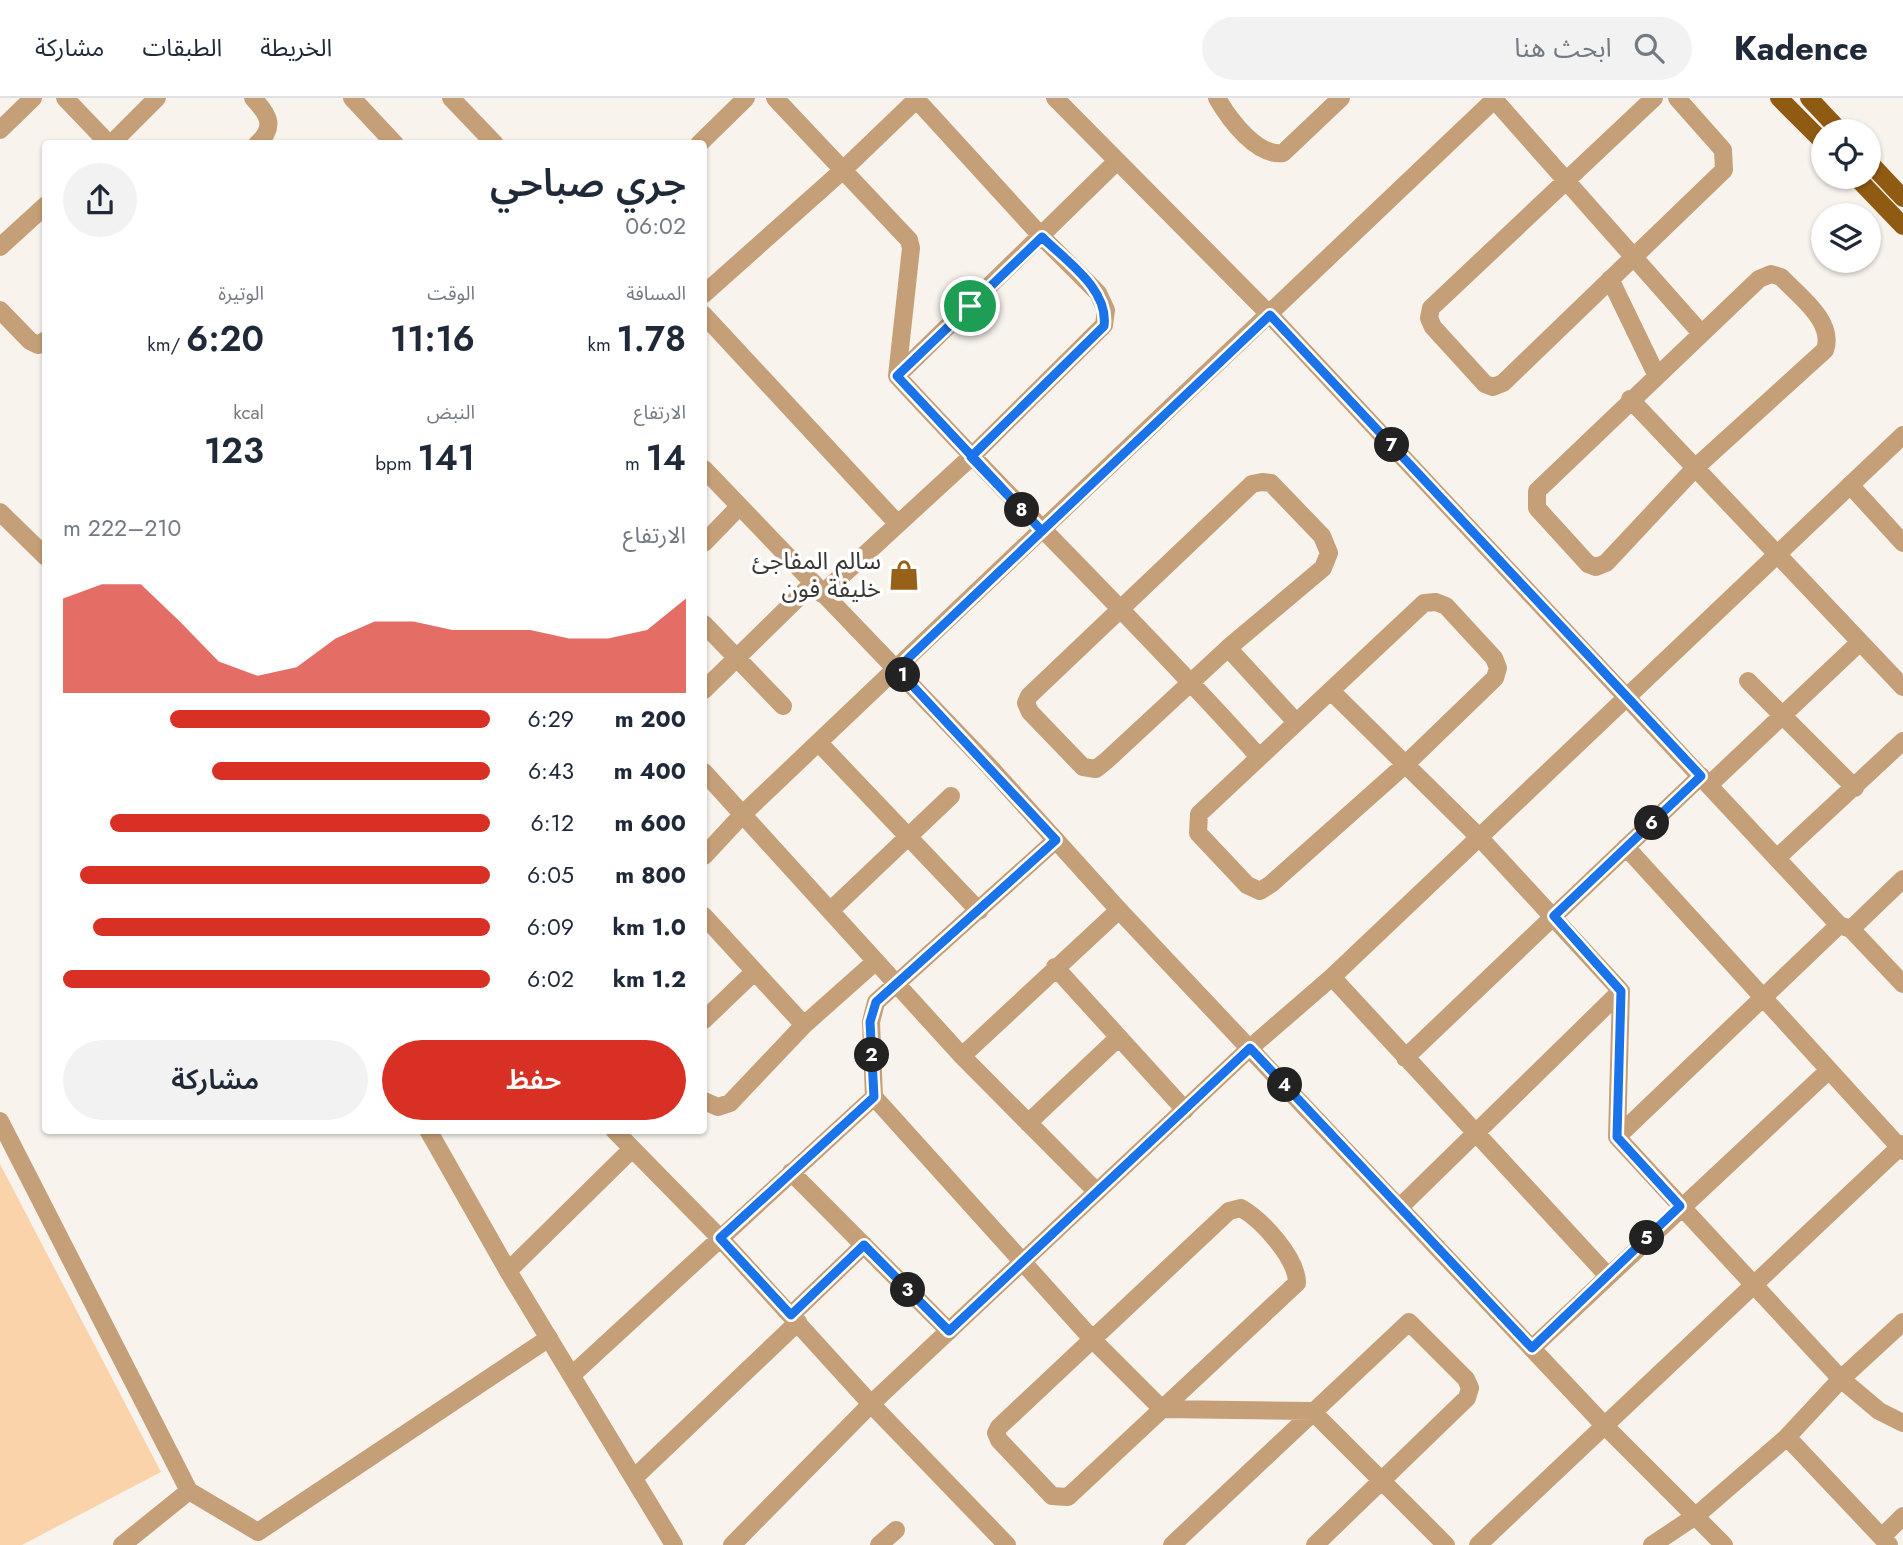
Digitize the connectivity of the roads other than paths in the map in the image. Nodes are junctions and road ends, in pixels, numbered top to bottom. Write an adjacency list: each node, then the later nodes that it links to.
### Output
1 (33, 98): 20 (street)
2 (65, 98): 22 (street)
3 (157, 98): 23 (street)
4 (253, 98): 24 (street)
5 (352, 98): 25 (street)
6 (451, 98): 26 (street)
7 (746, 98): 27 (street)
8 (775, 98): 29 (street)
9 (1055, 98): 28 (street)
10 (1217, 98): 11 (street)
11 (1341, 98)
12 (1495, 98): 31 (street); 42 (street)
13 (1654, 98): 31 (street)
14 (1677, 98): 38 (street)
15 (1780, 98): 19 (main road)
16 (917, 99): 29 (street); 36 (street)
17 (1817, 101): 18 (main road); 19 (street)
18 (1831, 119)
19 (1801, 120): 21 (main road)
20 (0, 130)
21 (1811, 130)
22 (106, 140)
23 (114, 140)
24 (261, 140)
25 (391, 140)
26 (491, 140)
27 (703, 140)
28 (1116, 162): 36 (street); 42 (street)
29 (842, 171): 40 (street); 47 (street)
30 (1881, 175): 33 (main road)
31 (1565, 181): 38 (street); 39 (street)
32 (1868, 189): 35 (main road)
33 (1903, 198)
34 (42, 209): 37 (street)
35 (1903, 226)
36 (1042, 237): 47 (street); 50 (street)
37 (0, 247)
38 (1633, 257): 39 (street); 44 (street)
39 (1610, 279): 46 (street)
40 (707, 291)
41 (0, 310): 45 (street)
42 (1270, 315): 57 (street); 74 (street)
43 (707, 319): 56 (street)
44 (1700, 332): 46 (street); 51 (street)
45 (42, 342)
46 (1656, 374): 48 (street)
47 (897, 376): 50 (street)
48 (1630, 399): 51 (street); 51 (street)
49 (1903, 435): 53 (street)
50 (971, 457): 56 (street); 57 (street)
51 (1695, 467): 61 (street)
52 (707, 472): 54 (street)
53 (1850, 485): 59 (street); 61 (street)
54 (738, 508): 58 (street); 62 (street)
55 (0, 512): 60 (street)
56 (896, 522): 62 (street)
57 (1042, 531): 63 (street); 68 (street)
58 (707, 539)
59 (1903, 543)
60 (42, 553)
61 (1777, 554): 65 (street); 74 (street)
62 (817, 589): 67 (street); 68 (street)
63 (1121, 609): 66 (street); 70 (street); 70 (street)
64 (707, 627): 67 (street)
65 (1859, 643): 72 (street); 76 (street)
66 (1228, 648): 70 (street); 77 (street)
67 (737, 658): 71 (street); 75 (street)
68 (897, 669): 79 (street); 89 (street)
69 (1748, 681): 76 (street)
70 (1192, 682): 80 (street)
71 (707, 687)
72 (1903, 687)
73 (1331, 691): 77 (street); 81 (street); 81 (street)
74 (1628, 696): 83 (street); 88 (street)
75 (783, 706)
76 (1782, 715): 83 (street); 84 (street)
77 (1296, 722): 80 (street)
78 (1903, 741): 84 (street)
79 (819, 743): 86 (street); 87 (street)
80 (1259, 757): 81 (street)
81 (1407, 763): 88 (street)
82 (707, 775): 86 (street)
83 (1705, 780): 90 (street); 92 (street)
84 (1855, 788): 92 (street)
85 (951, 796): 87 (street)
86 (744, 813): 91 (street); 94 (street)
87 (910, 838): 94 (street); 96 (street)
88 (1480, 838): 97 (street); 103 (street)
89 (1056, 840): 95 (street); 96 (street)
90 (1626, 847): 97 (street); 107 (street)
91 (707, 853)
92 (1778, 857): 99 (street)
93 (1903, 879): 99 (street)
94 (831, 910): 100 (street)
95 (1119, 910): 101 (street); 111 (street)
96 (979, 911): 104 (street)
97 (1554, 916): 106 (street); 113 (street)
98 (707, 919): 102 (street)
99 (1845, 927): 105 (street); 107 (street)
100 (876, 961): 104 (street); 109 (street)
101 (1055, 967): 110 (street); 112 (street)
102 (754, 972): 108 (street); 109 (street)
103 (1332, 977): 111 (street); 113 (street)
104 (899, 984): 112 (street); 115 (street)
105 (1903, 984)
106 (1621, 991): 120 (street); 123 (street)
107 (1761, 997): 114 (street); 123 (street)
108 (707, 1017)
109 (804, 1025): 116 (street)
110 (1118, 1038): 117 (street); 119 (street)
111 (1250, 1048): 117 (street); 129 (street)
112 (962, 1056): 119 (street)
113 (1405, 1058): 120 (street)
114 (1828, 1071): 124 (street); 128 (street)
115 (874, 1097): 126 (street); 132 (street)
116 (707, 1102)
117 (1185, 1110): 127 (street)
118 (0, 1121): 152 (street)
119 (1028, 1123): 127 (street)
120 (1475, 1133): 129 (street); 134 (street)
121 (430, 1134): 133 (street)
122 (617, 1134): 125 (street)
123 (1617, 1137): 128 (street)
124 (1902, 1147): 135 (street)
125 (631, 1150): 130 (street); 133 (street)
126 (791, 1172): 130 (street); 131 (street)
127 (1097, 1192): 132 (street)
128 (1680, 1206): 134 (street); 135 (street)
129 (1400, 1207): 141 (street)
130 (720, 1238): 136 (street); 142 (street)
131 (864, 1245): 136 (street); 138 (street)
132 (1023, 1263): 138 (street); 140 (street)
133 (508, 1271): 139 (street)
134 (1608, 1276): 141 (street)
135 (1751, 1285): 143 (street); 148 (street)
136 (795, 1319): 144 (street); 150 (street)
137 (1903, 1322): 143 (street)
138 (949, 1331): 144 (street)
139 (549, 1338): 142 (street); 152 (street)
140 (1093, 1340): 145 (street); 145 (street); 145 (street)
141 (1532, 1348): 148 (street)
142 (572, 1375): 150 (street)
143 (1841, 1379): 147 (street); 149 (street)
144 (871, 1404): 159 (street); 161 (street)
145 (1162, 1409): 146 (street)
146 (1312, 1411): 151 (street); 151 (street); 162 (street)
147 (1903, 1423)
148 (1604, 1425): 153 (street); 165 (street)
149 (1787, 1437): 153 (street); 156 (street)
150 (634, 1478): 158 (street)
151 (1380, 1481): 163 (street); 164 (street)
152 (188, 1491): 157 (street)
153 (1697, 1515): 166 (street); 167 (street)
154 (1903, 1516): 156 (street)
155 (896, 1530): 160 (street)
156 (1886, 1541)
157 (122, 1545)
158 (674, 1545)
159 (732, 1545)
160 (879, 1545)
161 (1007, 1545)
162 (1172, 1545)
163 (1315, 1545)
164 (1446, 1545)
165 (1478, 1545)
166 (1652, 1545)
167 (1724, 1545)

